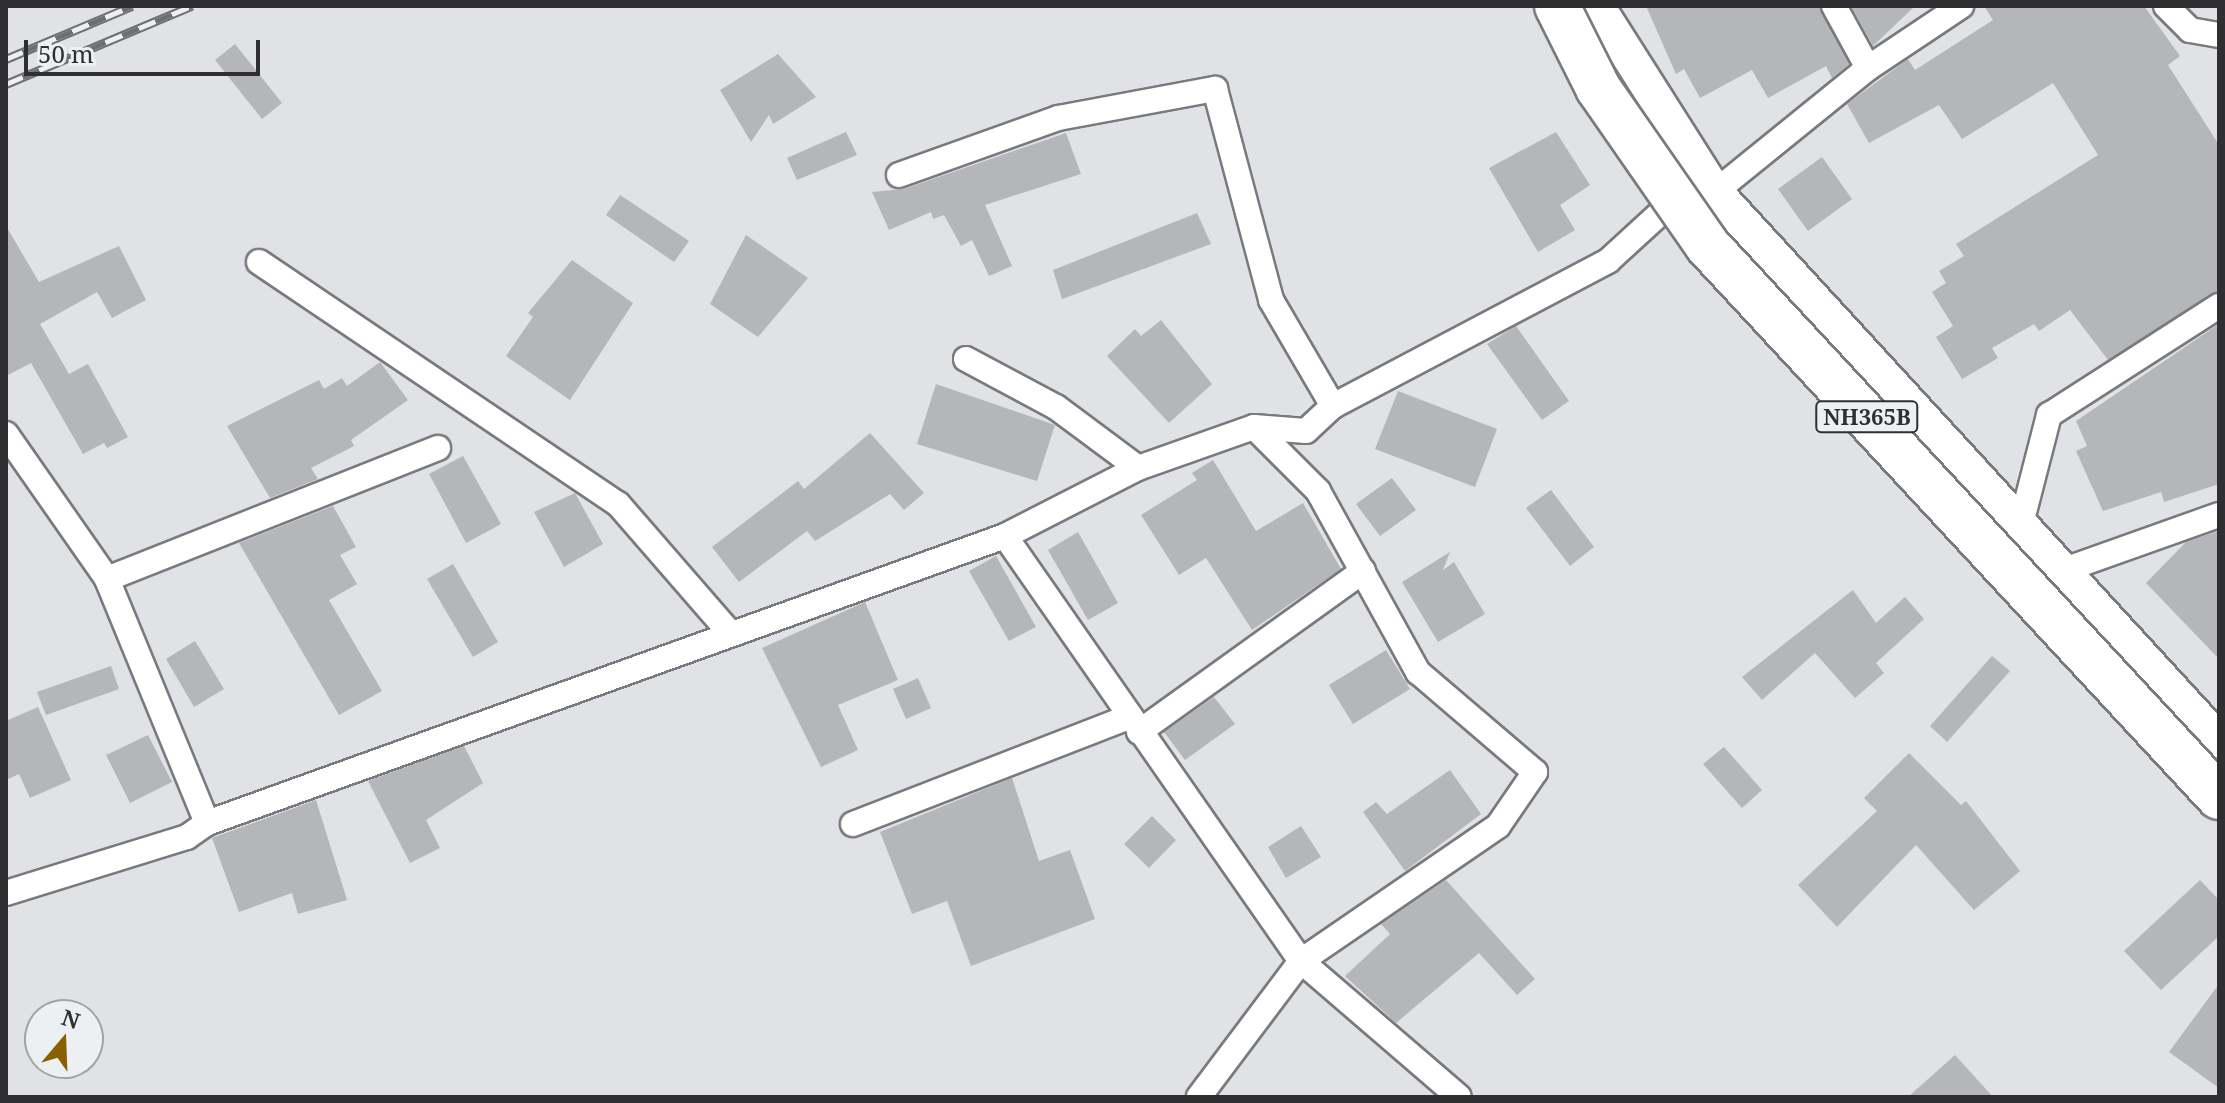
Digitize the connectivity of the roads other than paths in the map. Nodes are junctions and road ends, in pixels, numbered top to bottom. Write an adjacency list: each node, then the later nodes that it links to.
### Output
1 (1557, 6): 27 (highway, NH365B, bridge)
2 (1597, 6): 9 (street)
3 (1834, 6): 7 (street)
4 (1961, 6): 7 (street)
5 (2166, 6): 6 (street)
6 (2219, 35)
7 (1868, 68): 9 (street)
8 (899, 175): 13 (street)
9 (1708, 184): 13 (street); 19 (street)
10 (259, 262): 24 (street)
11 (2219, 306): 19 (street)
12 (966, 359): 17 (street)
13 (1333, 406): 14 (street)
14 (1254, 427): 17 (street); 22 (street)
15 (6, 434): 23 (street)
16 (438, 448): 23 (street)
17 (1138, 468): 20 (street)
18 (2219, 515): 21 (street)
19 (2021, 524): 21 (street)
20 (1005, 536): 24 (street); 25 (street)
21 (2067, 569): 26 (street)
22 (1363, 571): 25 (street); 31 (street)
23 (107, 579): 28 (street)
24 (731, 634): 28 (street)
25 (1134, 725): 29 (street); 31 (street)
26 (2219, 741)
27 (2219, 797)
28 (207, 823): 30 (street)
29 (853, 824)
30 (6, 893)
31 (1301, 961): 32 (street); 33 (street)
32 (1199, 1097)
33 (1459, 1097)

